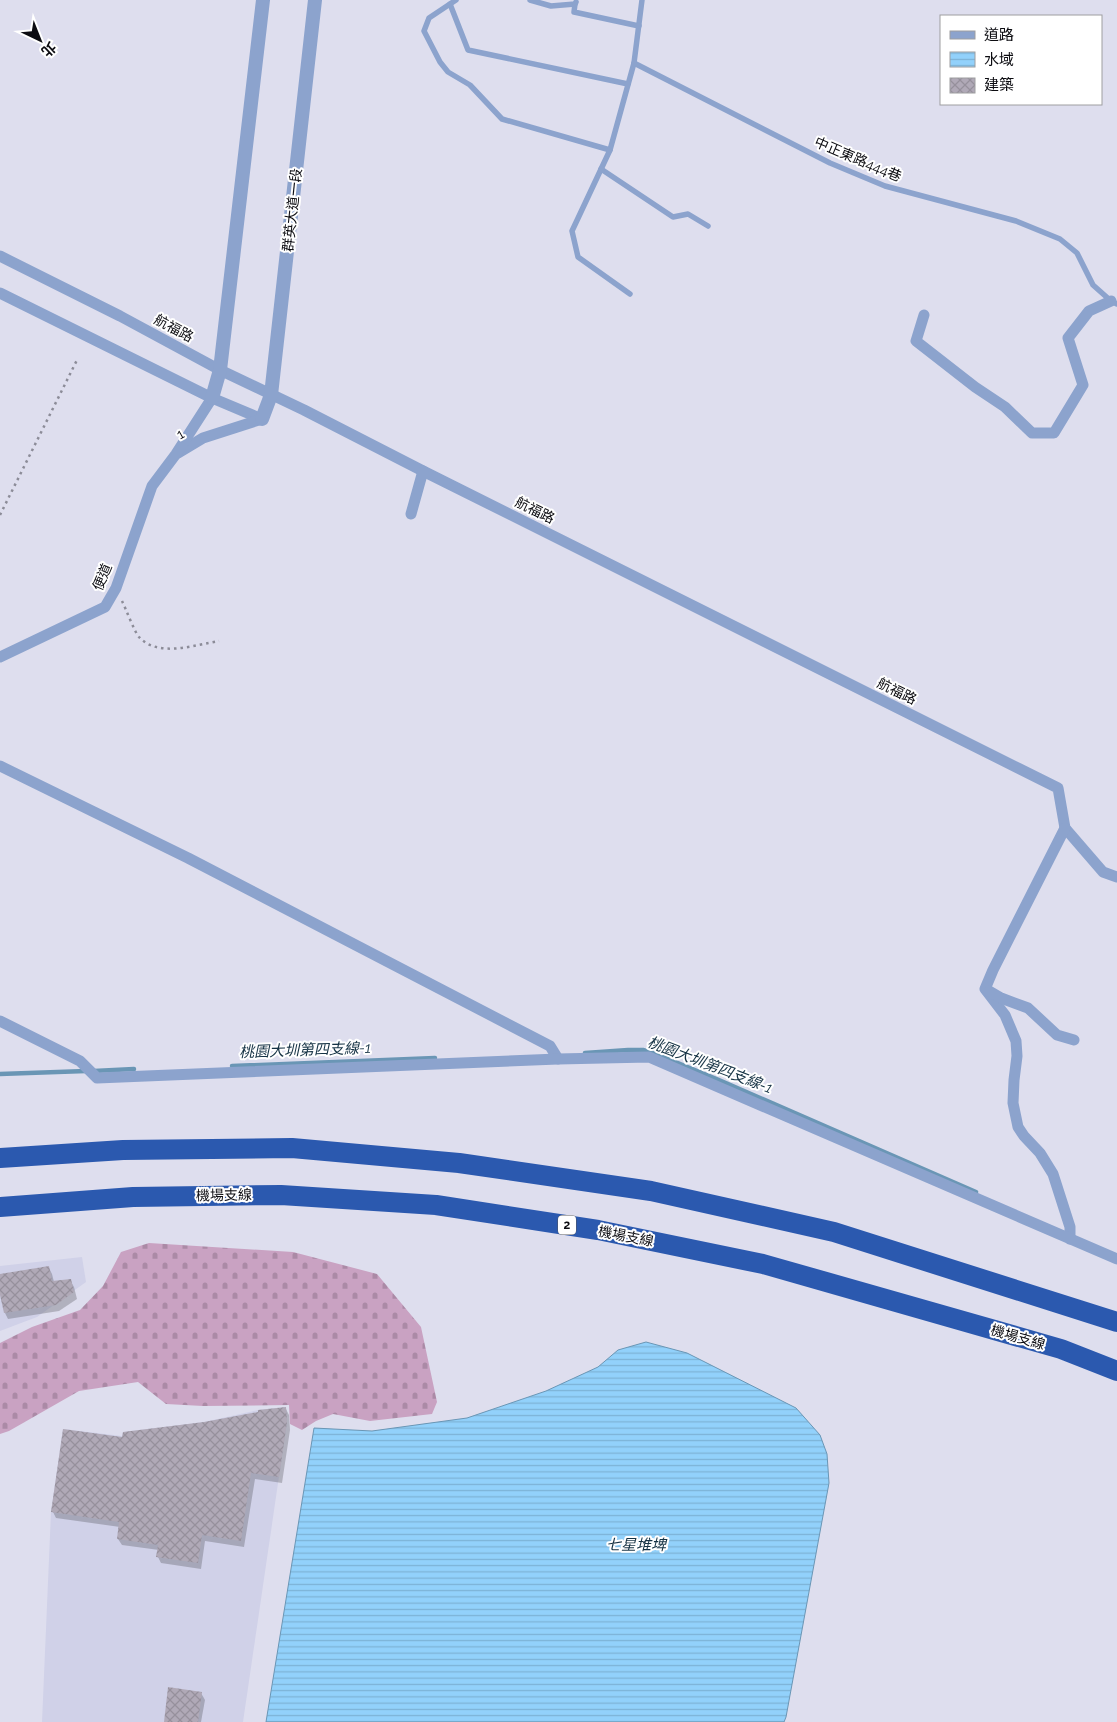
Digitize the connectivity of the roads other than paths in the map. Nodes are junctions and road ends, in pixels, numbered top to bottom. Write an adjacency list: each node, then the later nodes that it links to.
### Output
1 (263, 0): 19 (street)
2 (315, 0): 20 (street, 群英大道一段)
3 (456, 0): 7 (lane)
4 (530, 0): 6 (lane)
5 (642, 0): 8 (lane)
6 (576, 2): 8 (lane)
7 (450, 4): 10 (lane); 11 (lane)
8 (639, 26): 9 (lane)
9 (634, 63): 10 (lane); 17 (lane, 中正東路444巷)
10 (628, 84): 11 (lane)
11 (610, 150): 12 (lane)
12 (601, 169): 13 (lane); 16 (lane)
13 (708, 226)
14 (0, 256): 19 (street, 航福路)
15 (0, 293): 21 (street)
16 (630, 294)
17 (1114, 302): 18 (street)
18 (924, 315)
19 (220, 370): 20 (street, 航福路); 21 (street)
20 (271, 396): 22 (street, 群英大道一段); 24 (street, 航福路)
21 (212, 398): 22 (street); 23 (street, 1)
22 (262, 419): 23 (street, 1)
23 (176, 454): 26 (street, 便道)
24 (422, 471): 25 (street); 28 (street, 航福路)
25 (411, 514)
26 (0, 657)
27 (0, 766): 33 (street)
28 (1064, 828): 29 (street); 30 (street)
29 (1117, 877)
30 (985, 988): 32 (street); 36 (street)
31 (0, 1021): 33 (street)
32 (1074, 1040)
33 (558, 1059): 36 (street)
34 (0, 1158): 38 (highway)
35 (0, 1207): 39 (highway, 機場支線 / 2)
36 (1070, 1239): 37 (street)
37 (1117, 1259)
38 (1117, 1322)
39 (1117, 1372)

